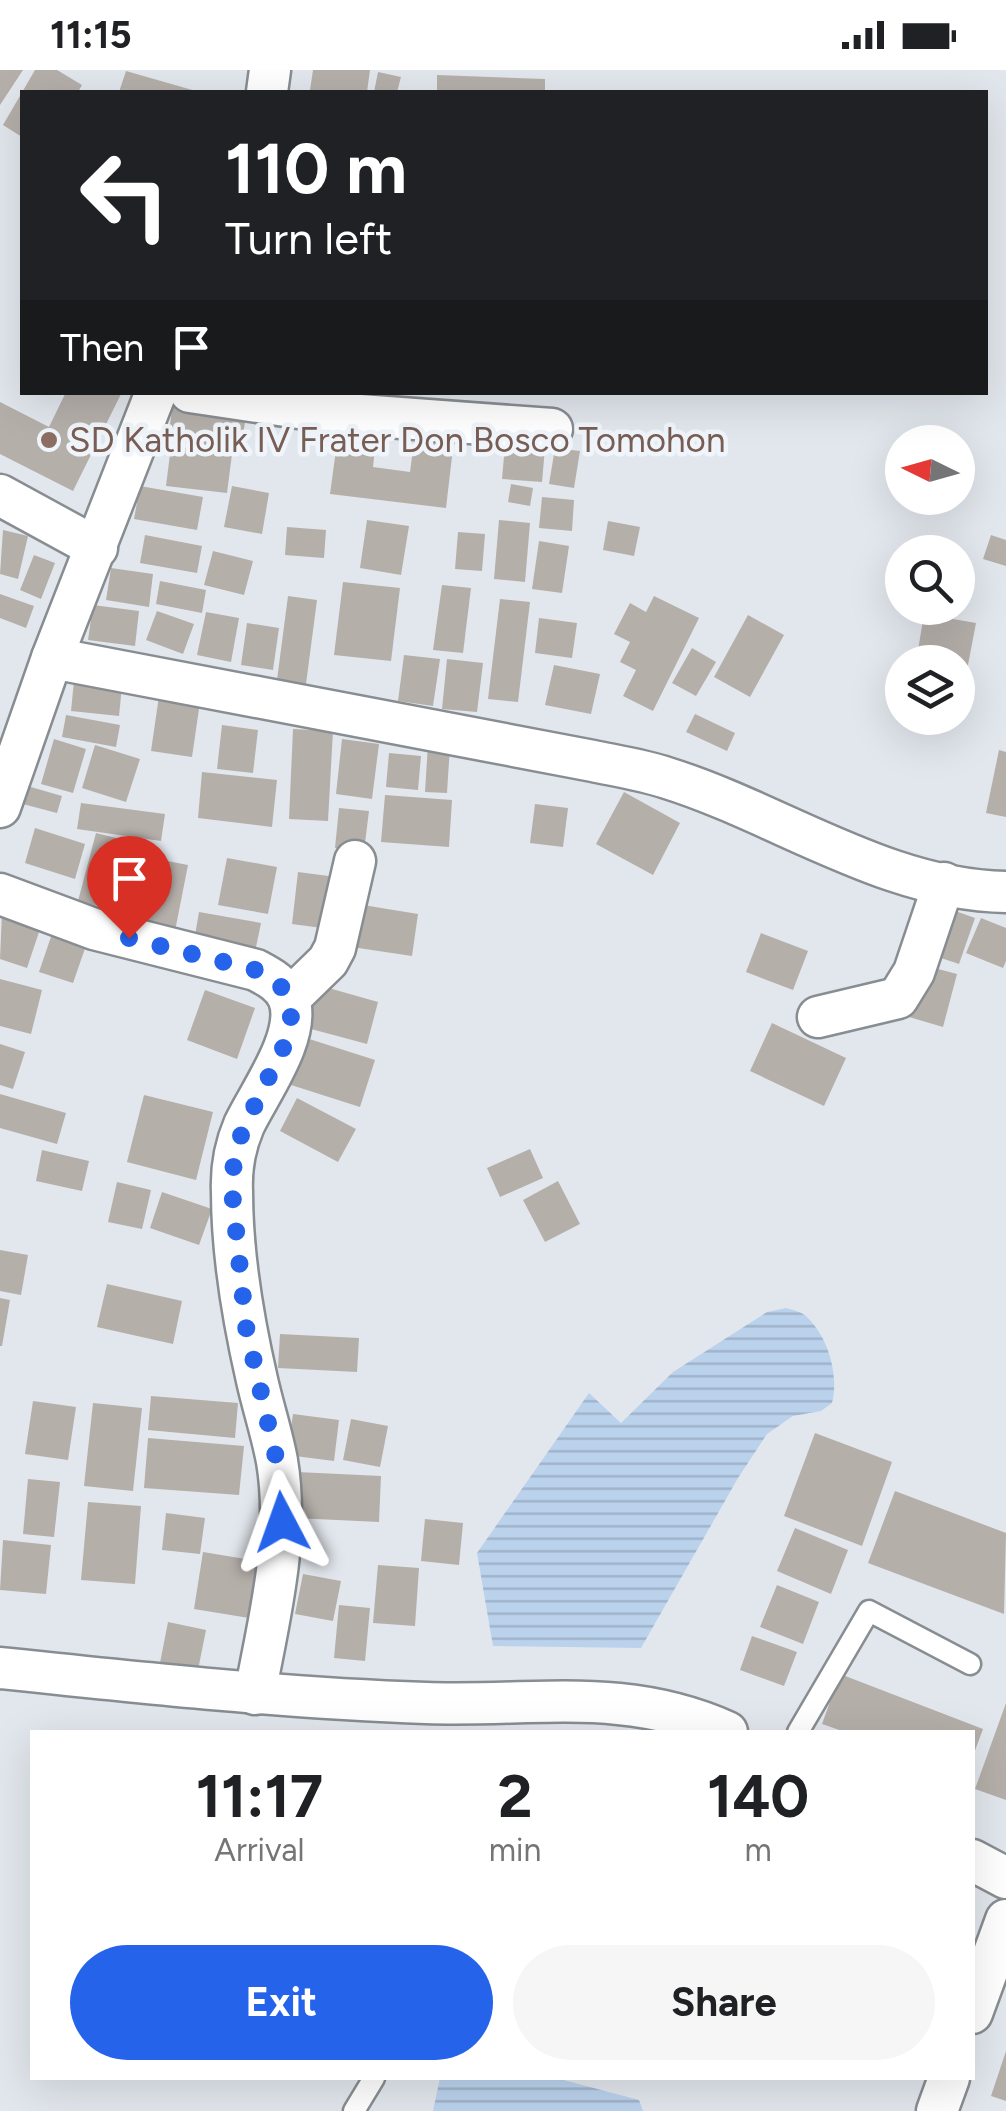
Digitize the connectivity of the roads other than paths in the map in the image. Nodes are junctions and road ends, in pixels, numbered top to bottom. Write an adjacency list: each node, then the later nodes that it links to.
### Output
1 (155, 395): 5 (street)
2 (211, 395): 3 (street)
3 (552, 428)
4 (0, 495): 5 (street)
5 (97, 548): 6 (street)
6 (52, 658): 7 (street); 10 (street)
7 (11, 742): 8 (street)
8 (0, 807)
9 (354, 861): 13 (street)
10 (944, 882): 11 (street); 14 (street)
11 (1006, 892)
12 (0, 894): 13 (street)
13 (289, 999): 17 (street)
14 (818, 1017)
15 (970, 1664): 19 (lane)
16 (0, 1668): 17 (street)
17 (254, 1694): 18 (street)
18 (721, 1730)
19 (799, 1730)
20 (975, 1862): 21 (street)
21 (1006, 1878)
22 (1006, 1920): 23 (street)
23 (975, 2005)
24 (373, 2080): 25 (lane)
25 (354, 2111)

